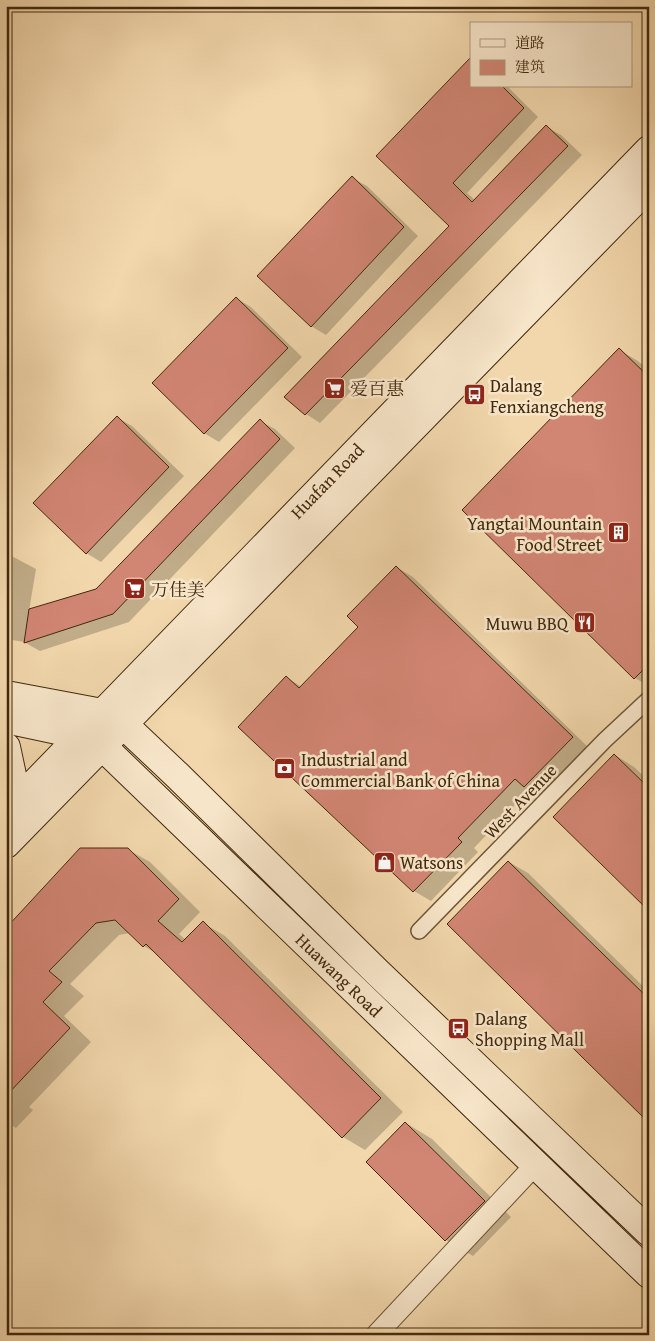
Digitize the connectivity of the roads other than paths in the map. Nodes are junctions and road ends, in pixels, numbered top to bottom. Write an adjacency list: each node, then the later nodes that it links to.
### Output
1 (649, 150): 5 (main road, Huafan Road)
2 (649, 186): 5 (main road, Huafan Road)
3 (6, 695): 5 (main road)
4 (649, 699): 11 (street, West Avenue)
5 (112, 718): 7 (main road, Huafan Road); 13 (main road, Huawang Road)
6 (6, 719): 7 (main road)
7 (91, 740): 9 (main road, Huafan Road); 10 (main road, Huafan Road); 12 (main road, Huawang Road)
8 (6, 747): 9 (main road)
9 (6, 812)
10 (6, 844)
11 (419, 931)
12 (535, 1164): 14 (main road, Huawang Road); 15 (street)
13 (649, 1232)
14 (649, 1274)
15 (376, 1335)

